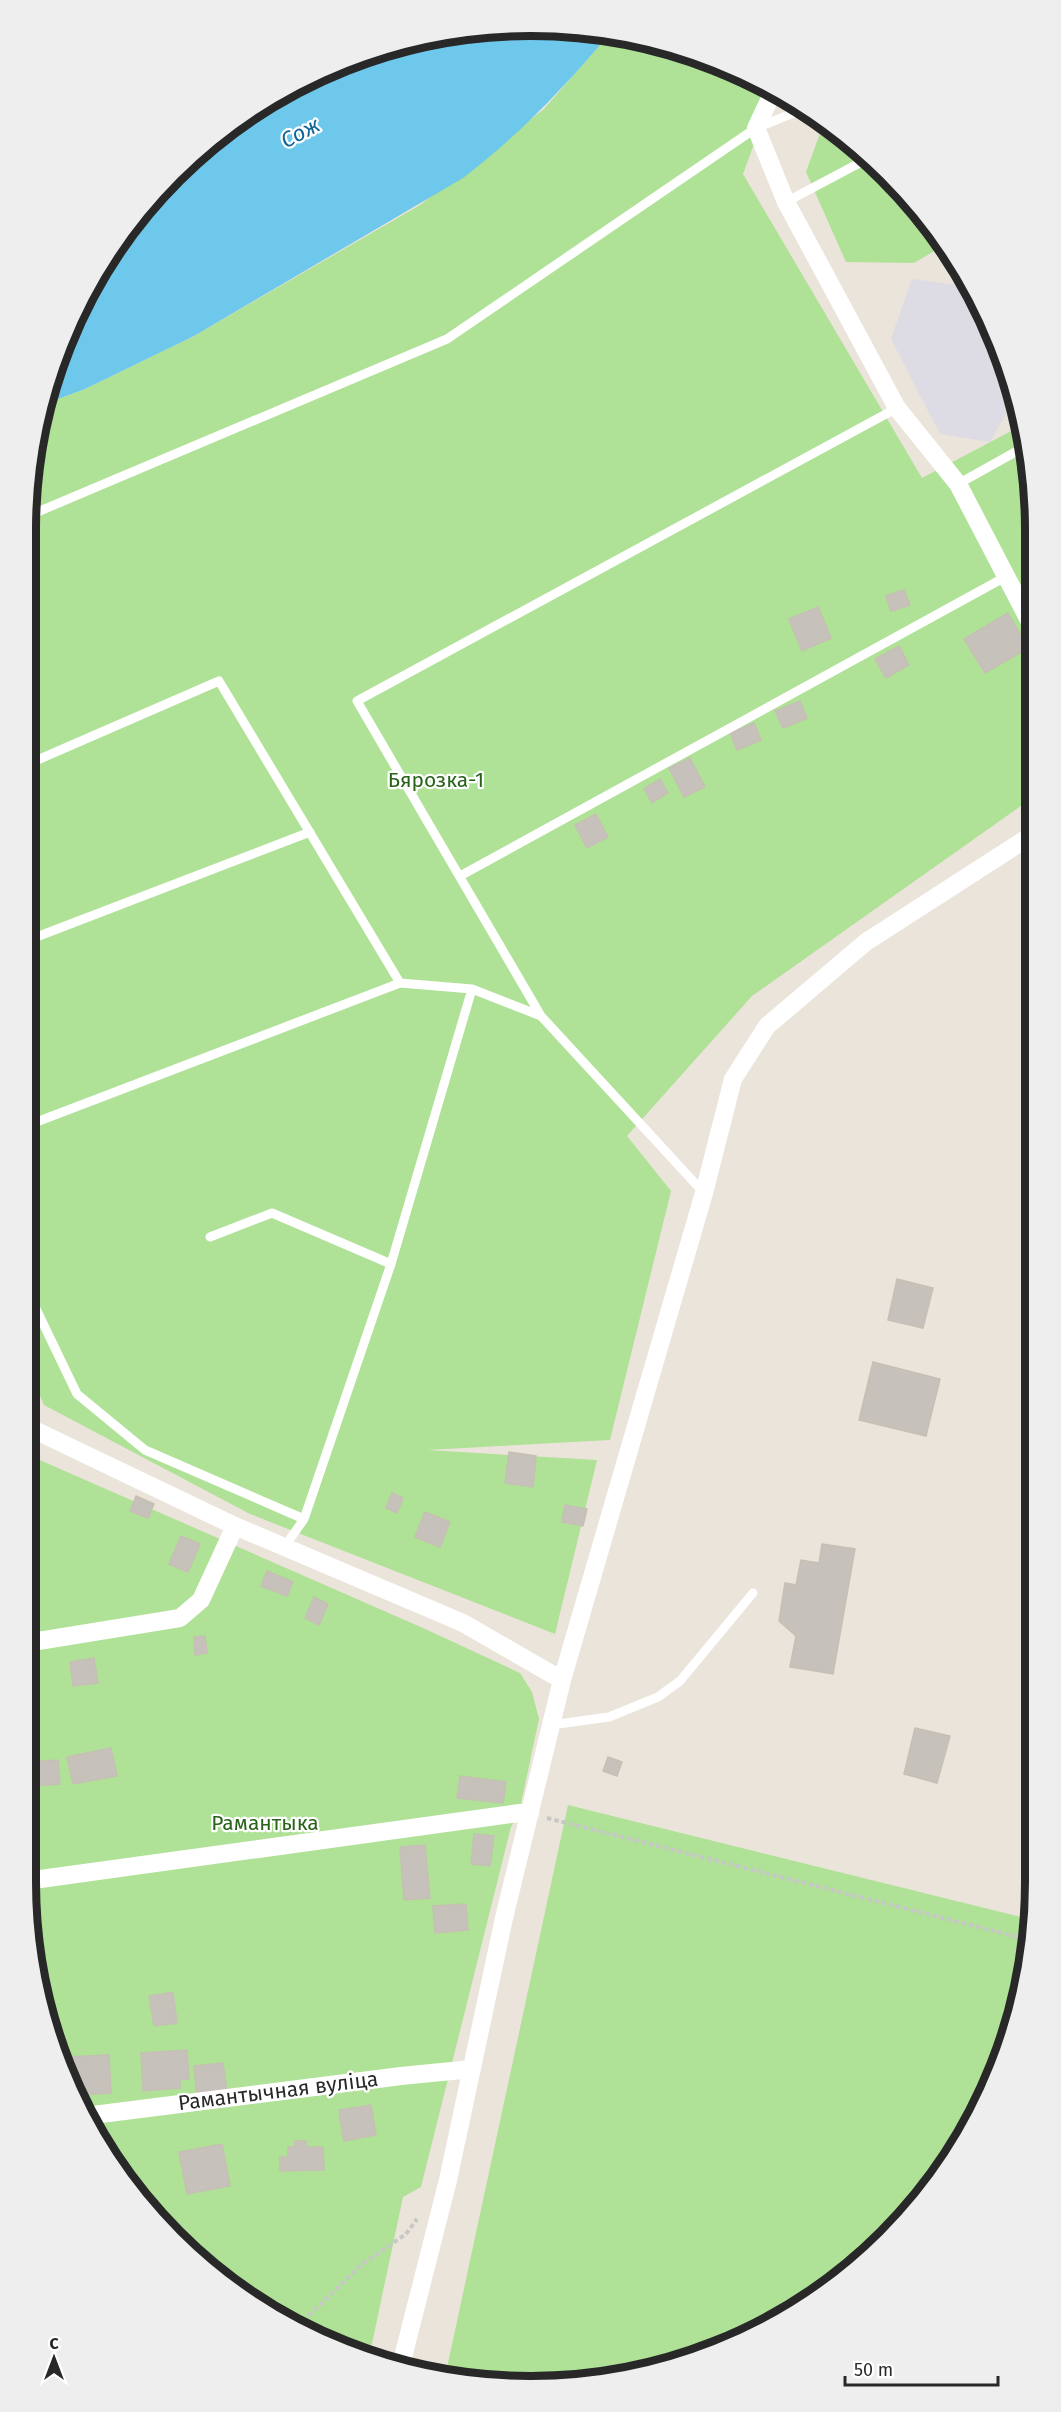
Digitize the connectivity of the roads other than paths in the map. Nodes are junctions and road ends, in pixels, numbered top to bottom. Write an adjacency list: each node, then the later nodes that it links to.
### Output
1 (770, 98): 3 (street)
2 (795, 113): 3 (lane)
3 (756, 128): 5 (street); 9 (lane)
4 (861, 162): 5 (lane)
5 (786, 202): 6 (street)
6 (897, 408): 8 (street); 15 (lane)
7 (1018, 450): 8 (lane)
8 (958, 484): 10 (street)
9 (37, 512)
10 (1007, 576): 11 (street); 15 (lane)
11 (1025, 612)
12 (36, 761): 13 (lane)
13 (310, 832): 16 (lane); 17 (lane)
14 (1025, 840): 21 (street)
15 (460, 876): 19 (lane)
16 (36, 937)
17 (400, 983): 18 (lane); 20 (lane)
18 (472, 989): 19 (lane); 23 (lane)
19 (541, 1016): 21 (lane)
20 (36, 1122)
21 (704, 1193): 31 (street)
22 (210, 1237): 23 (lane)
23 (391, 1264): 26 (lane)
24 (36, 1309): 26 (lane)
25 (36, 1431): 27 (street)
26 (304, 1519): 28 (lane)
27 (235, 1526): 28 (street); 30 (street)
28 (285, 1546): 31 (street)
29 (753, 1593): 32 (lane)
30 (36, 1641)
31 (562, 1680): 32 (street)
32 (551, 1725): 33 (street)
33 (530, 1814): 34 (street); 35 (street)
34 (36, 1880)
35 (472, 2069): 36 (street, Рамантычная вуліца); 37 (street)
36 (95, 2115)
37 (403, 2359)

